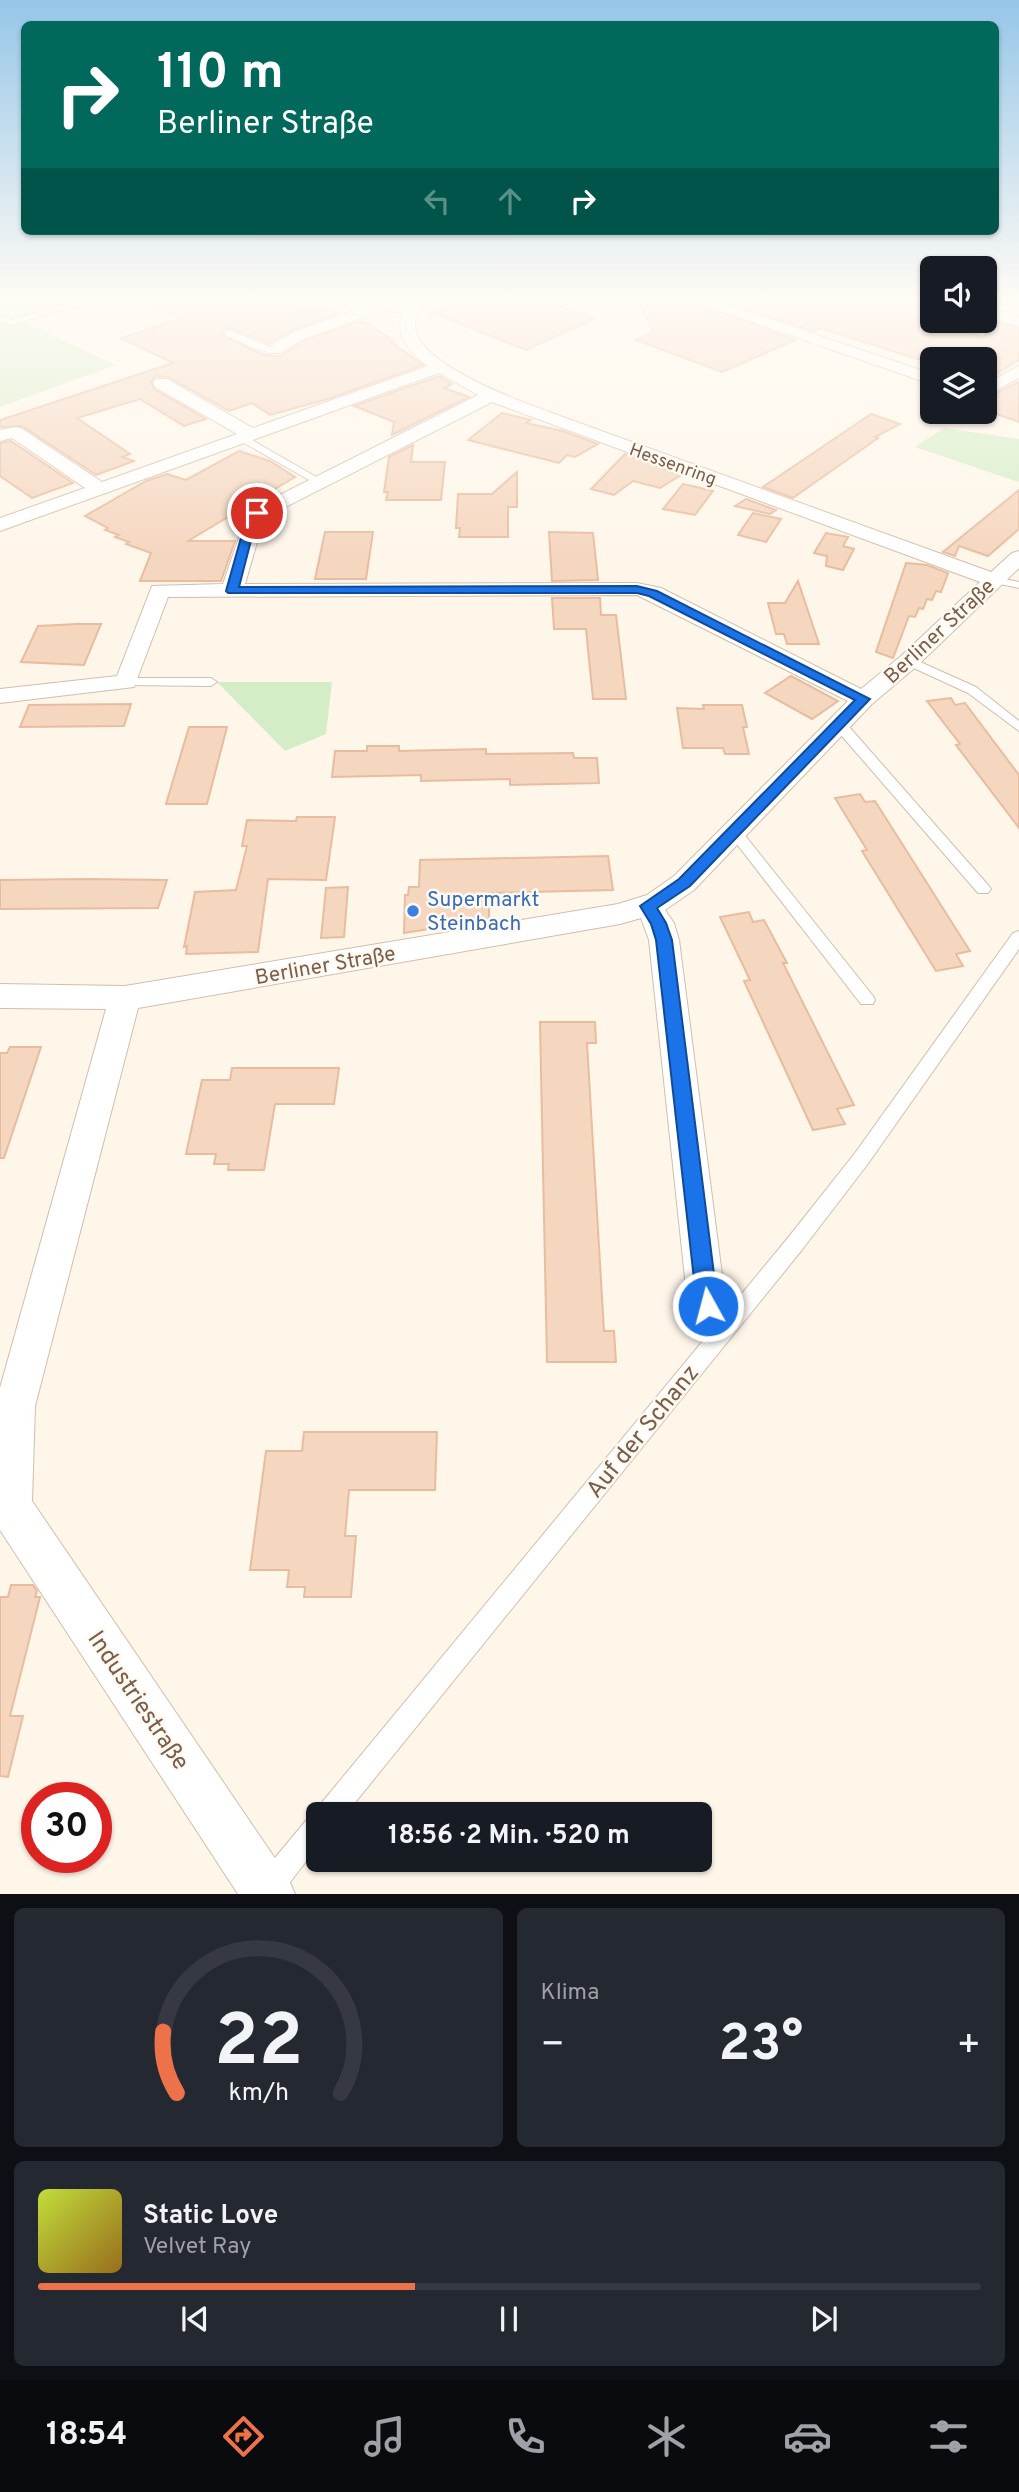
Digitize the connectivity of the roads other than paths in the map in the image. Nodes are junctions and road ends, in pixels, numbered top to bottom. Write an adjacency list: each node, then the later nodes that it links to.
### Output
1 (167, 385): 6 (street)
2 (389, 385): 6 (street)
3 (474, 385): 4 (street, Hessenring)
4 (492, 395): 7 (street); 11 (street, Hessenring)
5 (0, 436): 8 (street)
6 (247, 437): 7 (lane); 8 (street)
7 (320, 482): 13 (street)
8 (100, 489): 9 (street)
9 (0, 525)
10 (1019, 558): 11 (street, Berliner Straße)
11 (994, 580): 12 (lane); 14 (street, Berliner Straße)
12 (1019, 585)
13 (232, 591): 15 (street); 18 (street)
14 (909, 661): 18 (street, Berliner Straße); 20 (lane)
15 (126, 682): 16 (lane); 17 (street)
16 (211, 682)
17 (0, 696)
18 (863, 699): 19 (street, Berliner Straße)
19 (839, 724): 21 (street, Berliner Straße); 22 (lane)
20 (1019, 727)
21 (734, 831): 23 (street, Berliner Straße); 27 (lane)
22 (984, 889)
23 (648, 906): 26 (street, Berliner Straße); 28 (street)
24 (1019, 937): 31 (lane, Auf der Schanz)
25 (0, 996): 26 (street, Berliner Straße)
26 (125, 998): 29 (street)
27 (867, 1000)
28 (708, 1306)
29 (7, 1406): 30 (street)
30 (5, 1507): 33 (street, Industriestraße)
31 (339, 1802)
32 (306, 1842): 33 (lane)
33 (268, 1892)

